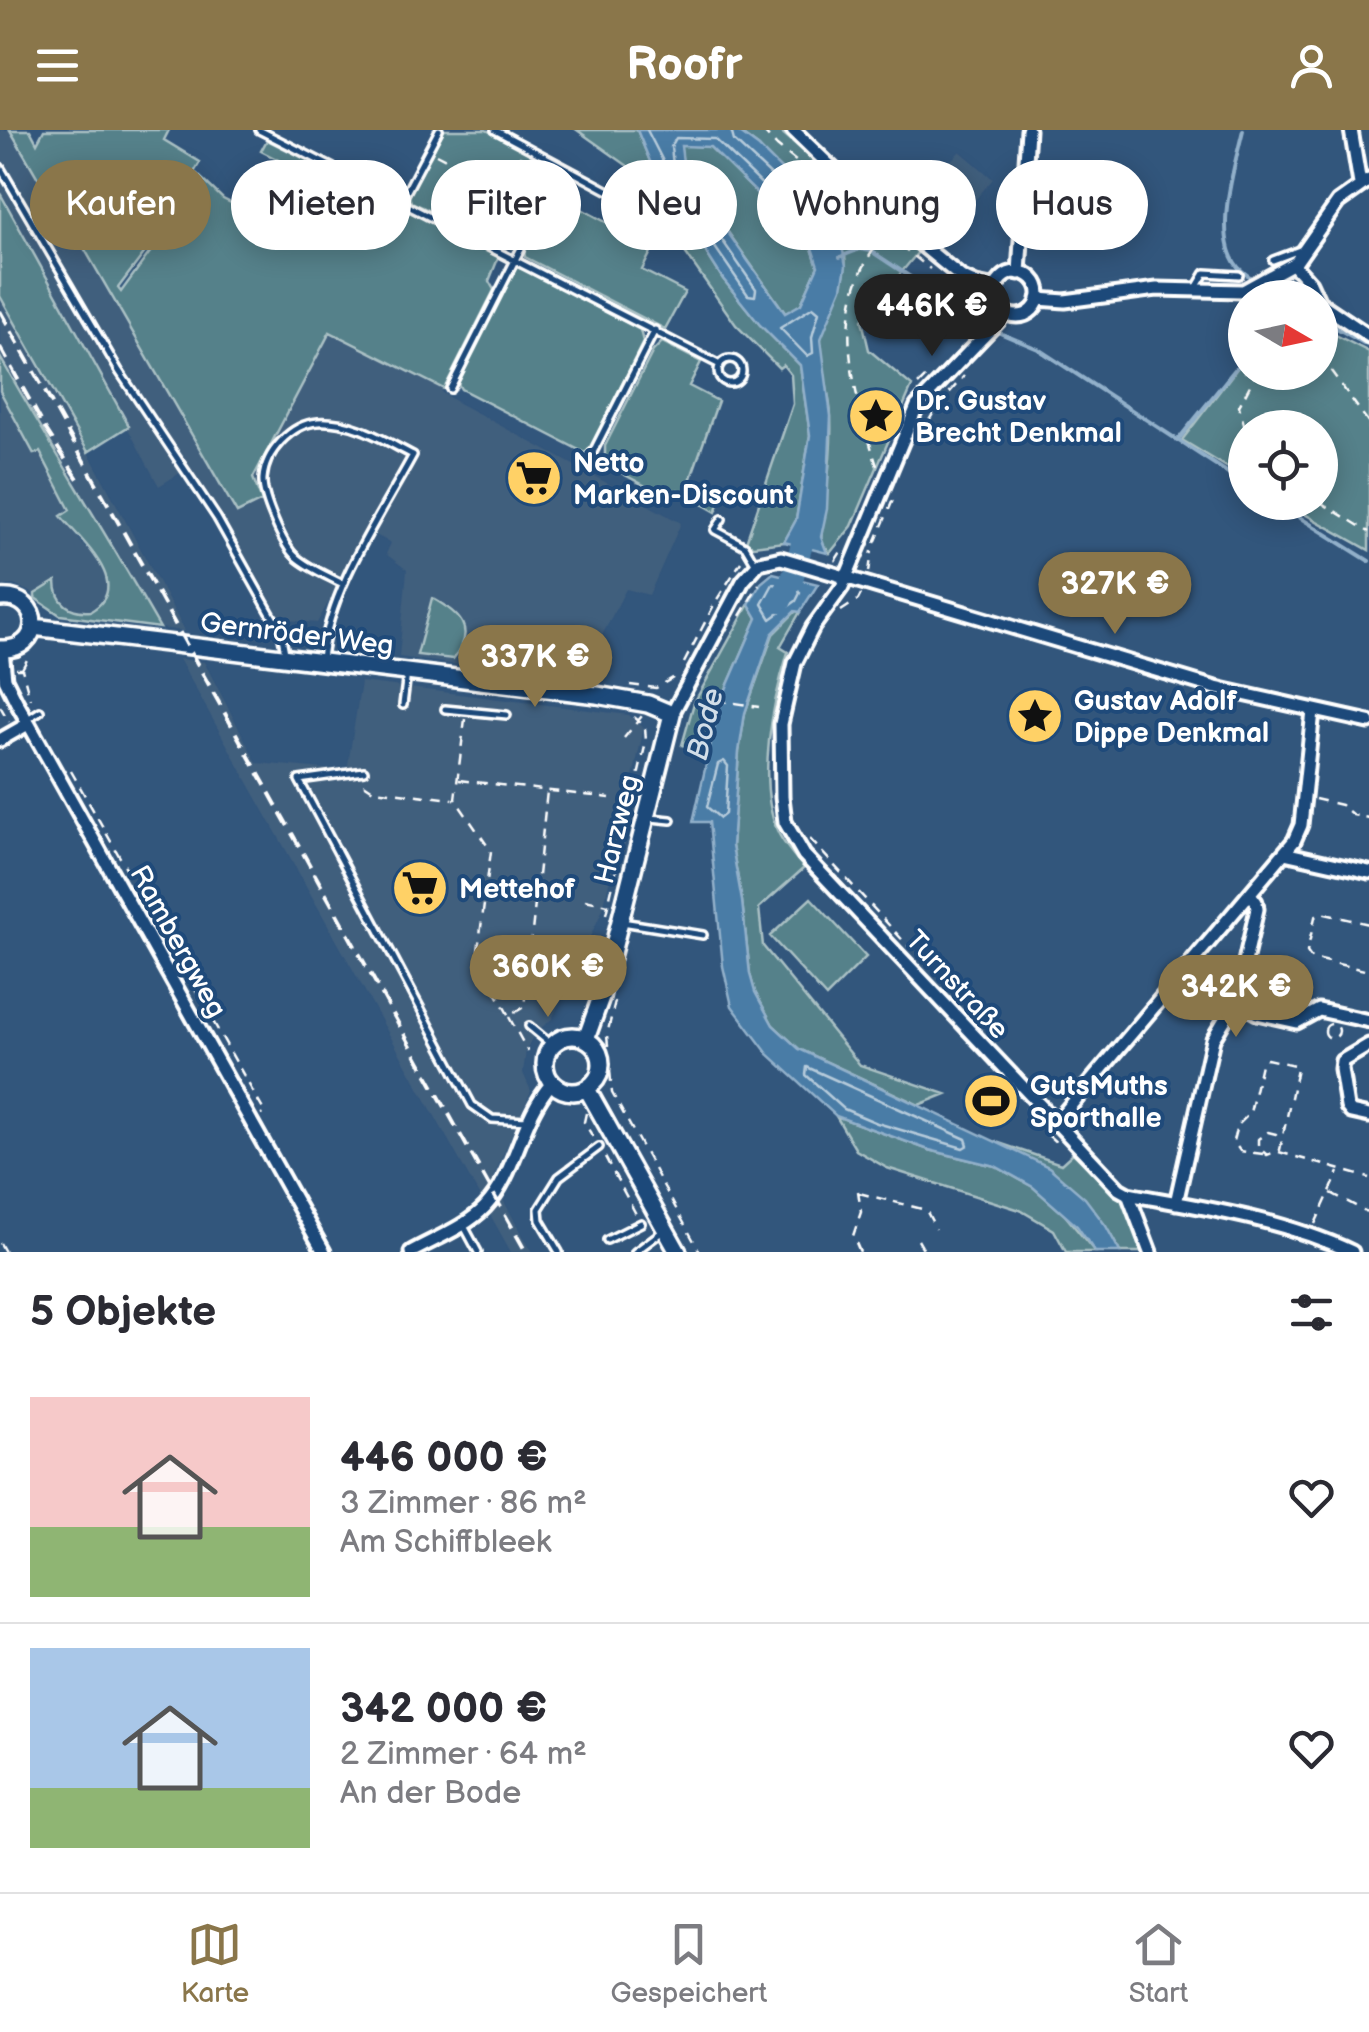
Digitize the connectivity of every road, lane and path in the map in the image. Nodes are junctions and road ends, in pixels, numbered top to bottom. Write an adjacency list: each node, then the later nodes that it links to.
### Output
1 (259, 130): 10 (lane)
2 (438, 130): 8 (lane)
3 (494, 130): 9 (lane)
4 (762, 130): 40 (path)
5 (793, 130): 26 (street)
6 (1028, 130): 23 (street)
7 (1351, 130): 15 (street)
8 (428, 150): 11 (path); 16 (lane)
9 (536, 153): 12 (path); 13 (lane)
10 (318, 160)
11 (448, 160)
12 (532, 160)
13 (549, 160)
14 (0, 168): 58 (lane)
15 (1365, 182): 17 (street)
16 (411, 183)
17 (1308, 248): 21 (lane); 22 (street)
18 (499, 250): 20 (lane)
19 (520, 250): 20 (lane)
20 (516, 259): 31 (lane); 36 (lane)
21 (1274, 260)
22 (1293, 264): 25 (street); 27 (street)
23 (1019, 272): 26 (street); 28 (street)
24 (1239, 275): 27 (lane)
25 (1307, 280)
26 (996, 288): 30 (street)
27 (1194, 290): 28 (street)
28 (1038, 299): 30 (street)
29 (1338, 314): 32 (street)
30 (1003, 318): 48 (street, Turnstraße)
31 (654, 330): 33 (lane); 39 (lane)
32 (1369, 336)
33 (720, 365): 33 (lane)
34 (962, 381): 38 (path)
35 (1338, 381): 37 (path)
36 (450, 389)
37 (1369, 423)
38 (919, 436)
39 (588, 462)
40 (879, 470)
41 (900, 484): 50 (path)
42 (1338, 513): 44 (path)
43 (722, 519): 47 (lane)
44 (1369, 532)
45 (837, 554): 46 (path)
46 (830, 556)
47 (756, 561): 48 (street); 63 (path); 71 (street, Harzweg)
48 (847, 576): 50 (street); 118 (street, Turnstraße)
49 (762, 580): 54 (path)
50 (865, 582): 53 (path); 70 (street)
51 (343, 584): 51 (lane); 59 (lane)
52 (0, 598): 55 (main road)
53 (833, 618)
54 (735, 624)
55 (33, 627): 57 (main road); 58 (main road, Gernröder Weg)
56 (580, 641): 62 (path)
57 (1, 649): 60 (street, Rambergweg)
58 (284, 656): 59 (main road, Gernröder Weg)
59 (322, 661): 61 (main road, Gernröder Weg)
60 (3, 671): 74 (street, Rambergweg); 74 (path)
61 (407, 672): 65 (lane); 71 (main road, Gernröder Weg)
62 (572, 679)
63 (656, 688)
64 (717, 700): 67 (path)
65 (404, 705)
66 (0, 706): 77 (path)
67 (759, 708)
68 (445, 709): 69 (lane)
69 (466, 710): 72 (lane); 82 (path)
70 (1313, 711): 76 (street); 85 (street)
71 (672, 714): 88 (main road, Harzweg)
72 (507, 715)
73 (629, 715): 75 (path)
74 (33, 717): 77 (street); 115 (street, Rambergweg)
75 (639, 721): 78 (path); 96 (path)
76 (1369, 722)
77 (14, 732): 79 (street)
78 (624, 738)
79 (0, 740)
80 (62, 757): 115 (path)
81 (364, 772): 116 (lane)
82 (458, 780): 84 (path); 87 (path)
83 (364, 784): 87 (path)
84 (547, 792): 86 (path); 103 (path)
85 (1304, 796): 89 (path); 92 (street)
86 (610, 798)
87 (455, 799): 103 (path)
88 (644, 818): 90 (lane); 97 (main road, Harzweg)
89 (1369, 818)
90 (671, 820)
91 (806, 834): 100 (path)
92 (1284, 853): 93 (street); 94 (street)
93 (1369, 872)
94 (1250, 894): 102 (street); 118 (street)
95 (585, 900): 96 (path)
96 (608, 905): 97 (path)
97 (612, 922): 99 (lane); 107 (main road, Harzweg)
98 (1369, 924): 101 (path)
99 (703, 936)
100 (912, 950)
101 (1369, 971)
102 (1236, 1001): 105 (street); 128 (street)
103 (508, 1016): 110 (path)
104 (612, 1016): 145 (path)
105 (1369, 1021)
106 (529, 1026): 108 (lane)
107 (586, 1039): 108 (main road); 112 (main road)
108 (552, 1045): 111 (main road)
109 (1369, 1045): 114 (street)
110 (528, 1052)
111 (552, 1083): 112 (main road); 116 (street)
112 (587, 1089): 132 (main road)
113 (1022, 1106): 120 (path)
114 (1369, 1116)
115 (251, 1121): 139 (street, Rambergweg)
116 (528, 1121): 131 (street)
117 (584, 1122): 121 (path)
118 (1055, 1124): 127 (street, Turnstraße)
119 (1281, 1141): 122 (path); 123 (path); 123 (path)
120 (1060, 1146)
121 (599, 1148): 130 (path); 142 (lane)
122 (1278, 1151): 123 (path); 124 (path)
123 (1263, 1154)
124 (1339, 1171): 125 (path); 126 (path)
125 (1369, 1178)
126 (1329, 1192): 129 (path); 134 (path)
127 (1128, 1194): 128 (street); 148 (street)
128 (1176, 1203): 134 (street)
129 (1369, 1213)
130 (641, 1222): 135 (lane)
131 (462, 1224): 140 (street); 141 (lane)
132 (666, 1230): 143 (lane); 144 (main road)
133 (936, 1230): 146 (path)
134 (1310, 1234): 149 (street)
135 (607, 1240)
136 (918, 1240): 147 (path)
137 (0, 1243): 138 (path)
138 (5, 1252)
139 (324, 1252)
140 (411, 1252)
141 (478, 1252)
142 (558, 1252)
143 (634, 1252)
144 (678, 1252)
145 (700, 1252)
146 (860, 1252)
147 (924, 1252)
148 (1150, 1252)
149 (1352, 1252)

